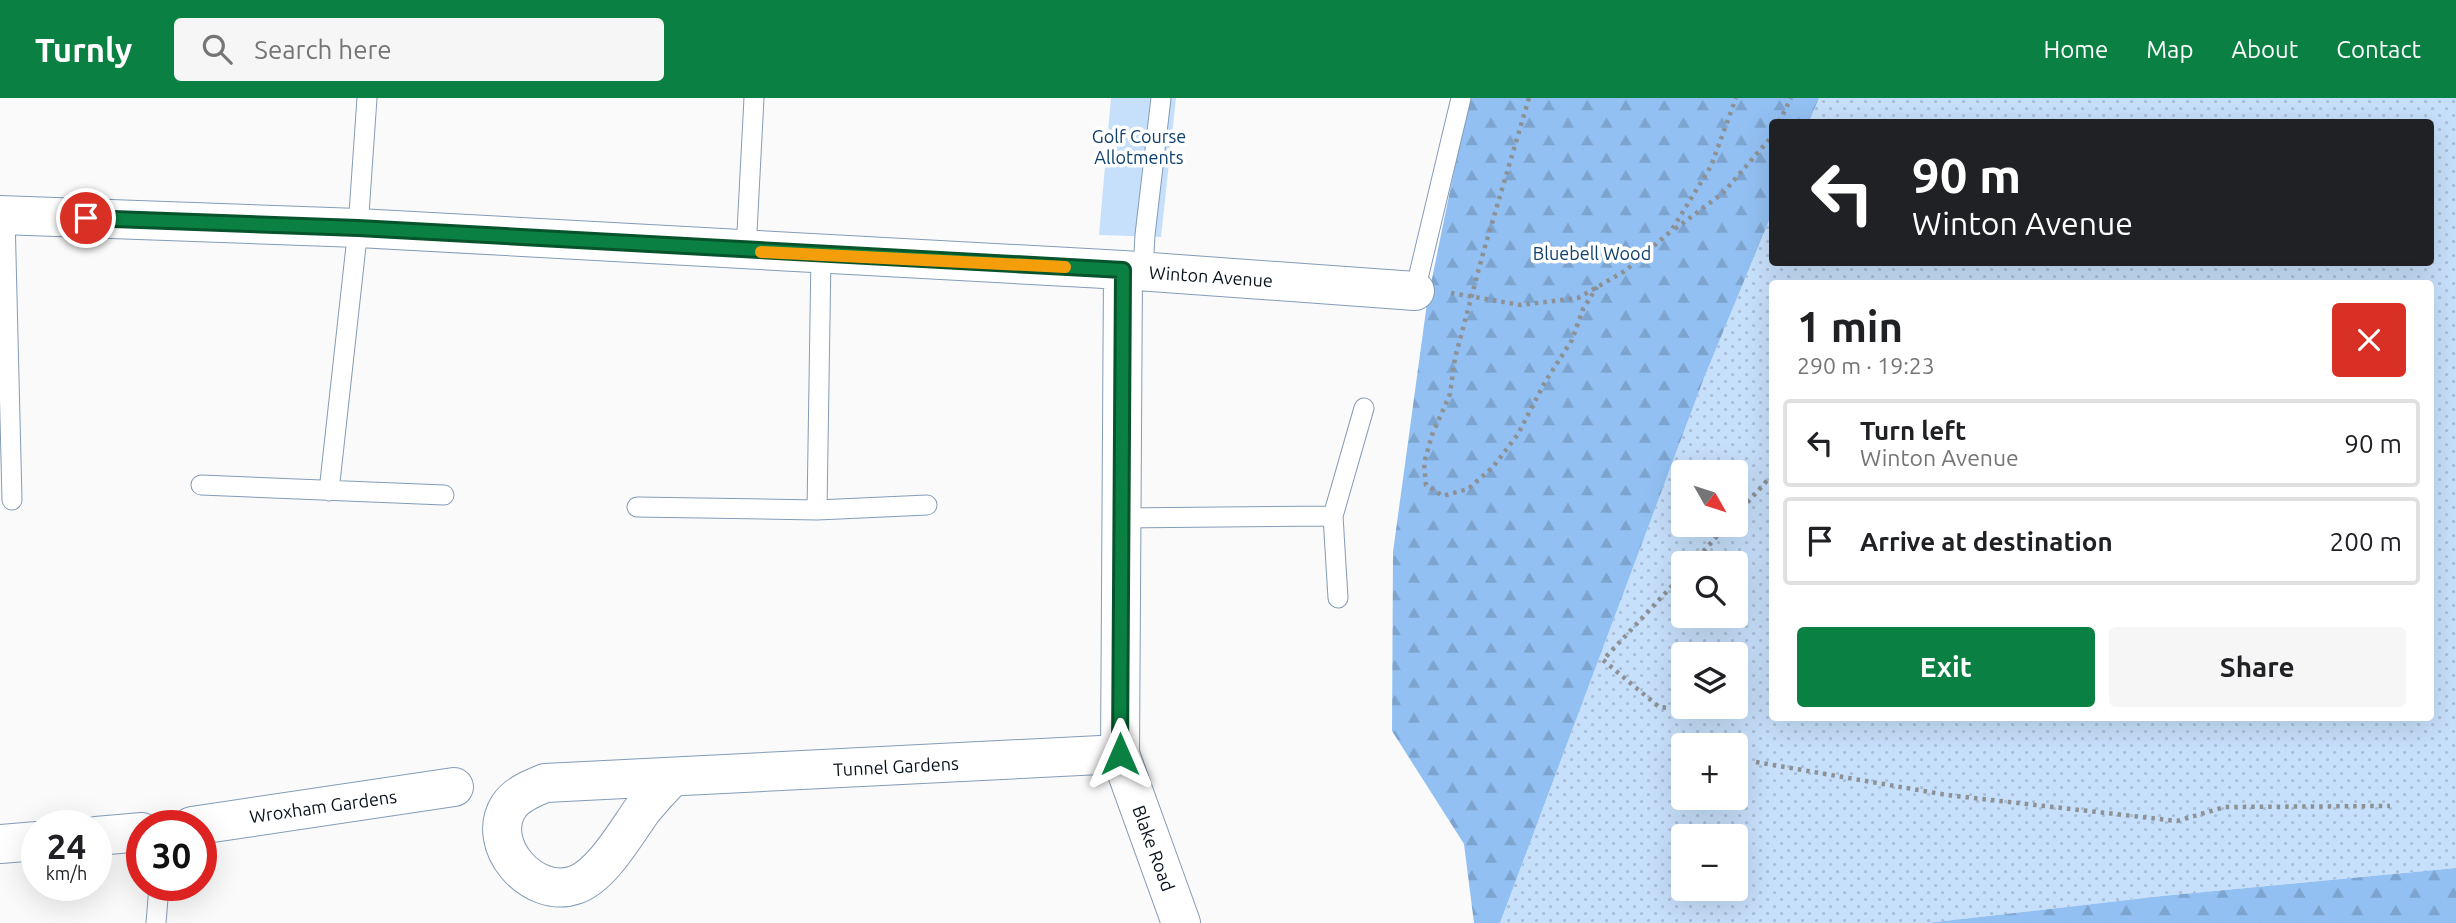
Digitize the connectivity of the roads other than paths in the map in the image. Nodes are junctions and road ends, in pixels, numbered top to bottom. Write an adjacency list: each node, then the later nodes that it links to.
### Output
1 (367, 98): 6 (lane)
2 (754, 98): 7 (lane)
3 (1161, 98): 9 (lane)
4 (1461, 98): 10 (lane)
5 (2, 215): 6 (street, Winton Avenue); 15 (lane)
6 (358, 228): 7 (street, Winton Avenue); 13 (lane)
7 (746, 251): 8 (street, Winton Avenue)
8 (821, 255): 9 (street, Winton Avenue); 18 (lane)
9 (1133, 271): 10 (street, Winton Avenue); 20 (street, Blake Road)
10 (1415, 291)
11 (1364, 408): 19 (lane)
12 (201, 485): 13 (lane)
13 (329, 491): 14 (lane)
14 (444, 495)
15 (12, 500)
16 (927, 505): 18 (lane)
17 (637, 507): 18 (lane)
18 (817, 510)
19 (1333, 516): 20 (lane); 21 (lane)
20 (1120, 518): 22 (street, Blake Road)
21 (1338, 598)
22 (1120, 754): 23 (street, Tunnel Gardens); 30 (street, Blake Road)
23 (672, 777)
24 (454, 787): 25 (street, Wroxham Gardens)
25 (217, 822)
26 (21, 842): 27 (street)
27 (0, 844)
28 (158, 901): 29 (lane)
29 (156, 923)
30 (1181, 923)

